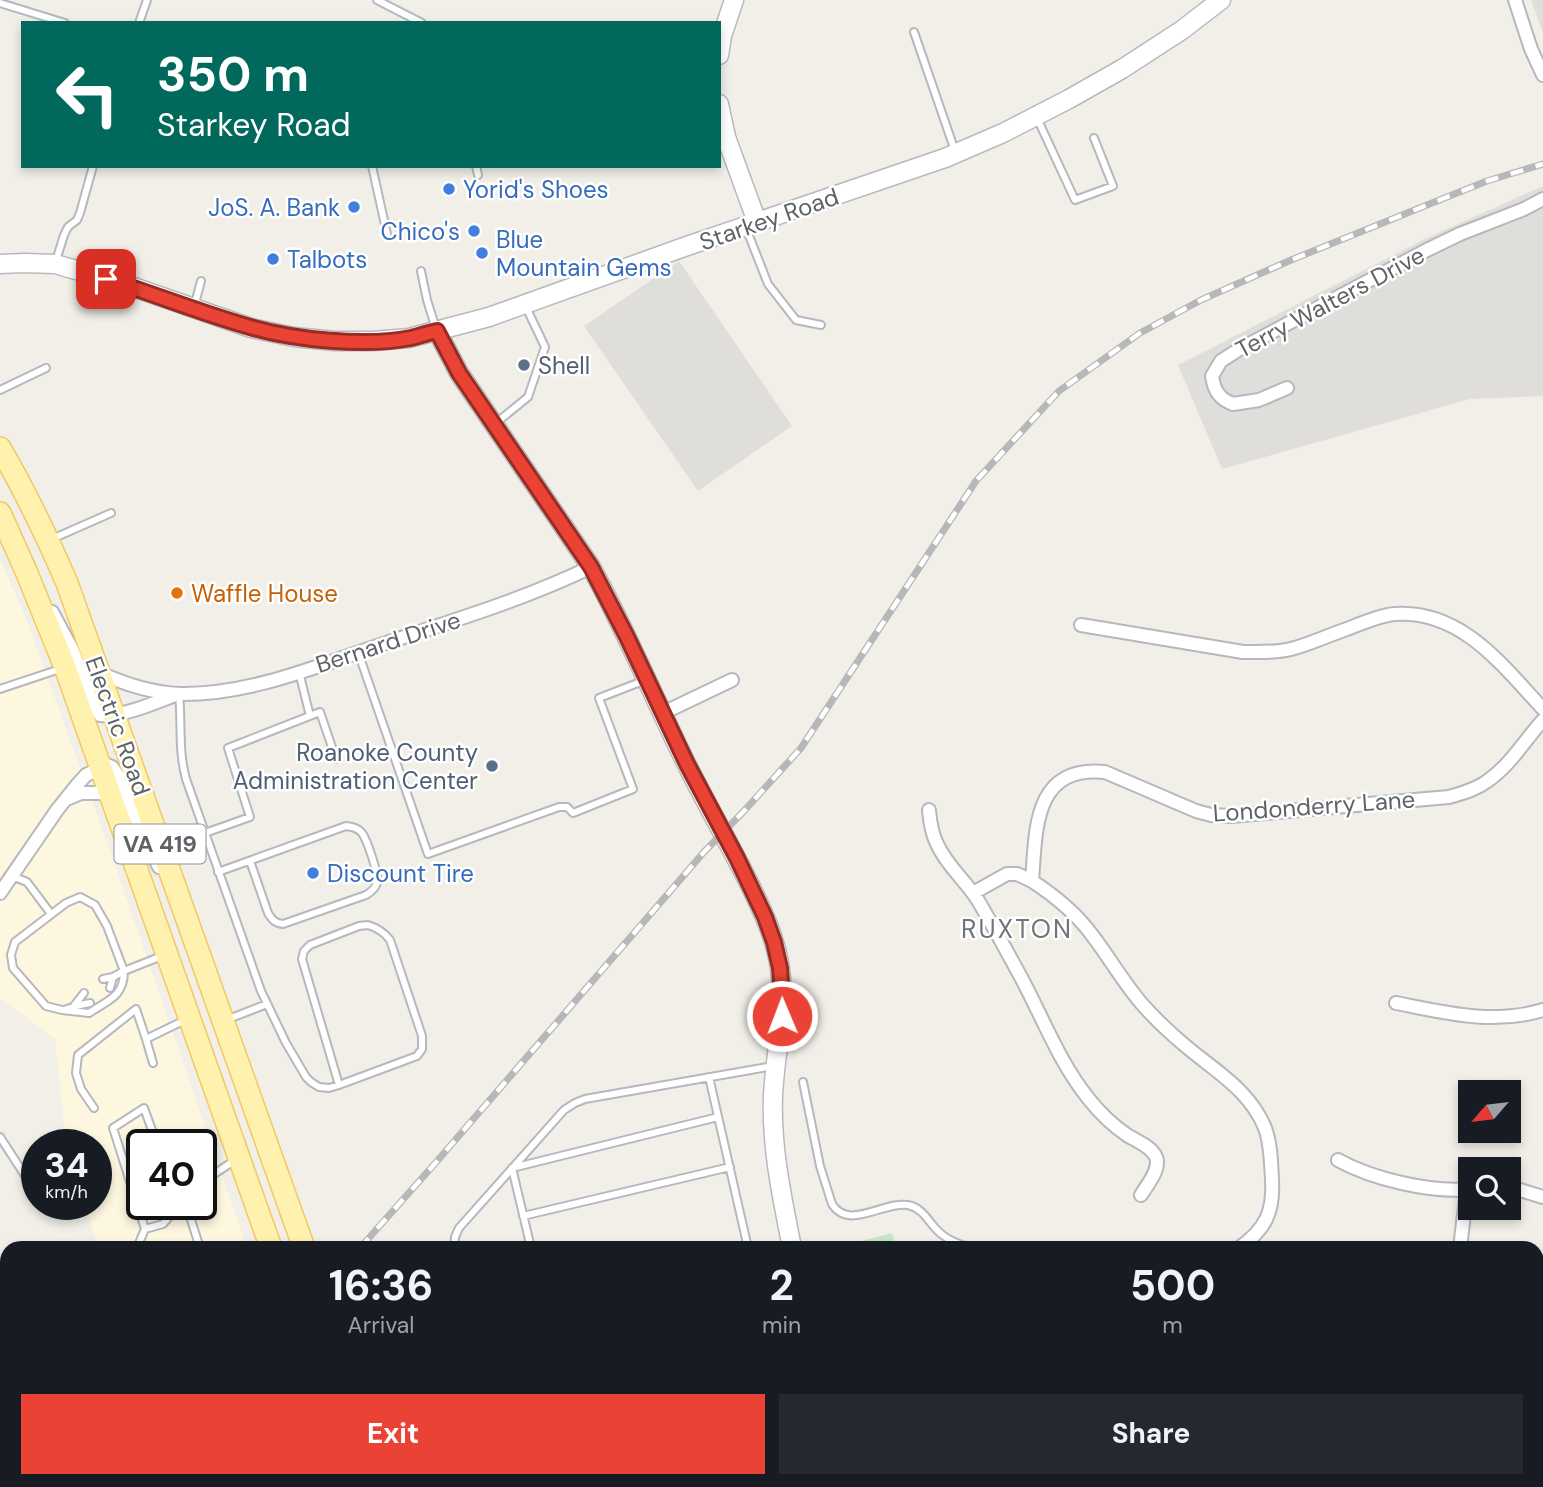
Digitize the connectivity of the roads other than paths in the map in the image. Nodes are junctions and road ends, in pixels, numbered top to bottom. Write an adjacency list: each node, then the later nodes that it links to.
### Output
1 (148, 0): 8 (lane)
2 (377, 0): 9 (lane)
3 (734, 0): 11 (main road)
4 (1221, 0): 14 (main road, Starkey Road)
5 (1515, 0): 12 (street)
6 (0, 2): 7 (lane)
7 (59, 21)
8 (140, 21)
9 (418, 21)
10 (914, 32): 16 (lane)
11 (721, 46)
12 (1543, 75)
13 (721, 113): 22 (main road)
14 (1036, 116): 15 (lane); 16 (main road, Starkey Road)
15 (1094, 138)
16 (955, 153): 22 (main road, Starkey Road)
17 (92, 168): 25 (lane)
18 (372, 168): 23 (lane)
19 (476, 168): 20 (lane)
20 (478, 175)
21 (1543, 199): 33 (street, Terry Walters Drive)
22 (751, 224): 28 (main road, Starkey Road); 30 (lane)
23 (387, 234)
24 (0, 264): 25 (main road, Starkey Road)
25 (55, 264): 29 (main road, Starkey Road)
26 (421, 271): 31 (lane)
27 (201, 281): 29 (lane)
28 (524, 305): 31 (main road, Starkey Road); 35 (lane)
29 (194, 309): 31 (main road, Starkey Road)
30 (821, 325)
31 (437, 331): 35 (main road)
32 (46, 368): 34 (lane)
33 (1287, 388)
34 (0, 390)
35 (494, 425): 40 (main road)
36 (0, 448): 39 (main road, Electric Road / VA 419)
37 (0, 513): 41 (main road, Electric Road / VA 419)
38 (111, 513): 39 (lane)
39 (49, 540): 45 (main road, Electric Road / VA 419)
40 (591, 567): 43 (street, Bernard Drive); 47 (main road)
41 (32, 585): 44 (main road, Electric Road / VA 419); 53 (street)
42 (1081, 625): 51 (street)
43 (358, 652): 46 (street, Bernard Drive); 47 (lane)
44 (65, 667): 49 (lane); 57 (main road, Electric Road / VA 419)
45 (98, 671): 50 (street, Bernard Drive); 53 (main road, Electric Road / VA 419)
46 (299, 672): 50 (street, Bernard Drive); 54 (lane)
47 (647, 679): 52 (main road)
48 (732, 680): 52 (street)
49 (0, 689)
50 (179, 694): 53 (street, Bernard Drive); 61 (lane)
51 (1543, 709)
52 (663, 713): 86 (main road)
53 (114, 714): 66 (main road, Electric Road / VA 419)
54 (310, 716): 56 (lane); 61 (lane)
55 (1543, 720): 65 (street, Londonderry Lane)
56 (337, 759)
57 (100, 767): 58 (main road, Electric Road / VA 419); 59 (street); 66 (street)
58 (110, 793): 59 (street); 70 (main road, Electric Road / VA 419)
59 (67, 799): 64 (street)
60 (929, 810): 67 (street)
61 (205, 833): 63 (lane)
62 (250, 861): 62 (lane); 63 (lane)
63 (218, 872): 78 (lane)
64 (6, 875): 68 (street); 69 (lane)
65 (1032, 881): 67 (street); 120 (street)
66 (176, 889): 83 (main road, Electric Road / VA 419)
67 (973, 892): 103 (street)
68 (0, 894)
69 (51, 914): 71 (lane); 80 (lane)
70 (167, 954): 71 (lane); 82 (main road, Electric Road / VA 419)
71 (124, 971): 72 (lane); 80 (lane)
72 (113, 977): 73 (lane); 74 (lane)
73 (103, 979)
74 (110, 988)
75 (84, 993): 79 (lane)
76 (90, 1003): 79 (lane)
77 (1396, 1003): 81 (street)
78 (267, 1004): 83 (lane); 89 (lane)
79 (73, 1007): 80 (lane)
80 (62, 1010)
81 (1543, 1010)
82 (190, 1018): 84 (lane); 94 (main road, Electric Road / VA 419)
83 (223, 1021): 114 (main road, Electric Road / VA 419)
84 (146, 1039): 85 (lane); 90 (lane)
85 (153, 1063)
86 (775, 1065): 87 (lane); 118 (main road)
87 (709, 1077): 91 (lane); 97 (lane)
88 (803, 1082): 119 (lane)
89 (339, 1085): 89 (lane)
90 (94, 1108)
91 (718, 1118): 96 (lane); 97 (lane)
92 (152, 1129): 99 (lane)
93 (0, 1137): 98 (lane)
94 (239, 1157): 100 (lane); 113 (main road, Electric Road / VA 419)
95 (1338, 1160): 102 (street)
96 (730, 1167): 105 (lane); 117 (lane)
97 (512, 1168): 105 (lane); 115 (lane)
98 (21, 1169)
99 (126, 1169)
100 (217, 1172)
101 (1521, 1189): 104 (street)
102 (1458, 1190)
103 (1141, 1195)
104 (1543, 1197)
105 (523, 1216): 116 (lane)
106 (142, 1220): 110 (lane)
107 (166, 1220): 110 (lane)
108 (191, 1220): 112 (lane)
109 (1464, 1220): 121 (street)
110 (145, 1229): 111 (lane)
111 (140, 1241)
112 (198, 1241)
113 (269, 1241)
114 (302, 1241)
115 (455, 1241)
116 (529, 1241)
117 (746, 1241)
118 (788, 1241)
119 (952, 1241)
120 (1249, 1241)
121 (1461, 1241)

